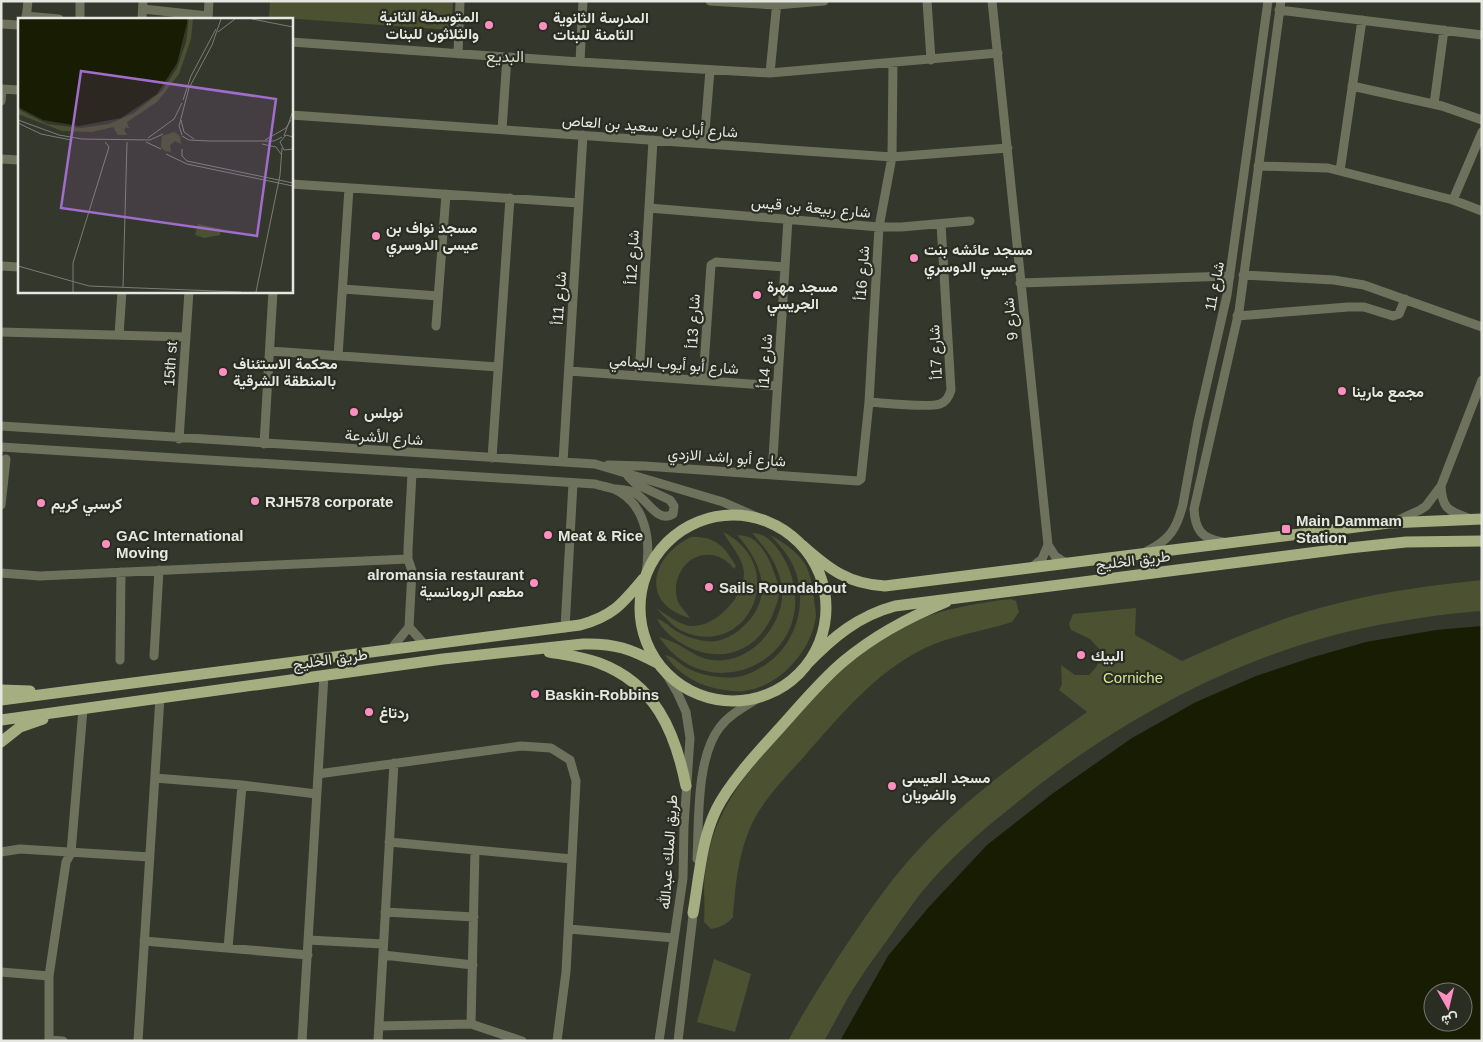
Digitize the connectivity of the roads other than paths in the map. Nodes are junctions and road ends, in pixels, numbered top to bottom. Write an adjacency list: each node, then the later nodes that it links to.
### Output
1 (28, 1): 14 (street)
2 (80, 1): 17 (street)
3 (210, 1): 15 (street)
4 (460, 1): 25 (street)
5 (583, 1): 28 (street)
6 (710, 1): 11 (street)
7 (823, 1): 11 (street)
8 (927, 1): 27 (street)
9 (992, 1): 24 (street, شارع 9)
10 (1268, 1): 66 (street, شارع 11)
11 (776, 3): 31 (street)
12 (1280, 6): 18 (street); 48 (street, شارع 11)
13 (143, 10): 15 (street)
14 (26, 17): 16 (street)
15 (208, 17)
16 (42, 18)
17 (80, 18)
18 (1362, 20): 21 (street); 32 (street)
19 (1, 24): 20 (street)
20 (18, 25)
21 (1444, 30): 22 (street); 36 (street)
22 (1482, 35)
23 (292, 42): 25 (street)
24 (998, 53): 27 (street); 44 (street, شارع 9)
25 (458, 54): 26 (street)
26 (507, 57): 28 (street); 39 (street)
27 (931, 60): 29 (street)
28 (580, 62): 30 (street)
29 (892, 63): 31 (street); 45 (street, شارع 16أ)
30 (710, 70): 31 (street); 43 (street)
31 (770, 73)
32 (1352, 86): 36 (street); 49 (street)
33 (2, 89): 34 (street); 35 (street)
34 (18, 90)
35 (1, 101)
36 (1434, 104): 38 (street)
37 (292, 115): 39 (street, شارع أبان بن سعيد بن العاص)
38 (1482, 120)
39 (502, 130): 41 (street, شارع أبان بن سعيد بن العاص)
40 (1482, 132): 54 (street)
41 (584, 135): 42 (street, شارع أبان بن سعيد بن العاص); 55 (street, شارع 11أ)
42 (653, 140): 43 (street, شارع أبان بن سعيد بن العاص); 56 (street, شارع 12أ)
43 (704, 143): 45 (street, شارع أبان بن سعيد بن العاص)
44 (1008, 148): 45 (street, شارع أبان بن سعيد بن العاص); 67 (street, شارع 9)
45 (892, 157): 61 (street, شارع 16أ)
46 (1, 159): 47 (street)
47 (18, 160)
48 (1258, 166): 49 (street); 65 (street, شارع 11)
49 (1340, 171): 54 (street)
50 (292, 184): 51 (street)
51 (349, 188): 52 (street); 68 (street)
52 (446, 194): 53 (street); 72 (street)
53 (510, 198): 55 (street); 82 (street)
54 (1453, 200): 57 (street)
55 (579, 203): 83 (street, شارع 11أ)
56 (649, 208): 58 (street, شارع ربيعة بن قيس); 84 (street, شارع 12أ)
57 (1482, 211)
58 (788, 219): 61 (street, شارع ربيعة بن قيس); 64 (street, شارع 14أ)
59 (970, 221): 60 (street, شارع ربيعة بن قيس)
60 (941, 224): 61 (street, شارع ربيعة بن قيس); 88 (street, شارع 17أ)
61 (879, 227): 88 (street, شارع 16أ)
62 (1, 266): 63 (street)
63 (18, 267)
64 (784, 268): 85 (street, شارع 13أ); 87 (street, شارع 14أ)
65 (1243, 274): 73 (street); 74 (street, شارع 11)
66 (1230, 276): 67 (street); 89 (street, شارع 11)
67 (1020, 283): 116 (street, شارع 9)
68 (343, 289): 72 (street); 81 (street)
69 (122, 292): 78 (street)
70 (189, 292): 79 (street, 15th st)
71 (273, 292): 80 (street)
72 (438, 296): 75 (street)
73 (1405, 299): 74 (street); 76 (street)
74 (1237, 316): 91 (street, شارع 11)
75 (436, 326)
76 (1482, 327)
77 (1, 332): 78 (street)
78 (119, 335): 79 (street)
79 (186, 337): 92 (street, 15th st)
80 (270, 351): 81 (street); 93 (street)
81 (338, 356): 82 (street)
82 (498, 367): 97 (street)
83 (569, 370): 84 (street, شارع أبو أيوب اليمامي); 98 (street, شارع 11أ)
84 (639, 376): 85 (street, شارع أبو أيوب اليمامي)
85 (704, 380): 87 (street, شارع أبو أيوب اليمامي)
86 (1482, 380): 105 (street)
87 (777, 386): 102 (street, شارع 14أ)
88 (869, 402): 103 (street, شارع 16أ)
89 (1198, 422): 91 (street); 117 (street, شارع 11)
90 (1, 426): 92 (street, شارع الأشرعة)
91 (1212, 426): 114 (street, شارع 11)
92 (179, 439): 93 (street, شارع الأشرعة)
93 (264, 444): 97 (street, شارع الأشرعة)
94 (1, 447): 95 (street)
95 (17, 448): 96 (street); 100 (street)
96 (4, 456): 107 (street)
97 (492, 458): 98 (street, شارع الأشرعة)
98 (563, 462): 99 (street, شارع الأشرعة)
99 (595, 464): 101 (street, شارع الأشرعة); 102 (street, شارع أبو راشد الازدي)
100 (412, 473): 104 (street); 118 (street)
101 (625, 474): 106 (street); 108 (street, شارع الأشرعة)
102 (772, 474): 103 (street, شارع أبو راشد الازدي)
103 (856, 480)
104 (573, 483): 106 (street); 127 (street)
105 (1441, 486): 109 (street); 110 (street)
106 (613, 489): 124 (street)
107 (1, 505)
108 (757, 518): 115 (main road, طريق الخليج); 124 (main road, طريق الخليج)
109 (1476, 519): 110 (main road, طريق الخليج)
110 (1389, 524): 114 (main road, طريق الخليج)
111 (1482, 534): 113 (main road)
112 (1482, 541): 113 (main road, طريق الخليج)
113 (1406, 542): 125 (main road, طريق الخليج)
114 (1229, 543): 117 (main road, طريق الخليج)
115 (802, 545): 120 (main road, طريق الخليج); 133 (main road)
116 (1048, 545): 119 (street); 120 (street)
117 (1140, 554): 119 (main road, طريق الخليج)
118 (408, 559): 121 (street); 126 (street)
119 (1066, 563): 120 (main road, طريق الخليج)
120 (1031, 568)
121 (158, 570): 122 (street); 131 (street)
122 (121, 572): 123 (street); 132 (street)
123 (1, 573)
124 (644, 576): 127 (main road, طريق الخليج); 134 (main road)
125 (966, 596): 133 (main road, طريق الخليج); 158 (main road)
126 (409, 627): 128 (street); 129 (street)
127 (566, 628): 128 (main road, طريق الخليج)
128 (425, 645): 129 (main road, طريق الخليج)
129 (391, 649): 137 (main road, طريق الخليج)
130 (538, 650): 134 (main road, طريق الخليج); 135 (main road, طريق الخليج); 149 (main road)
131 (154, 656)
132 (120, 660)
133 (807, 664): 139 (main road)
134 (661, 667): 139 (main road); 149 (street, طريق الملك عبدالله)
135 (324, 675): 138 (main road, طريق الخليج); 146 (street)
136 (1, 690): 137 (main road)
137 (57, 693): 140 (main road, طريق الخليج)
138 (160, 697): 141 (main road, طريق الخليج); 147 (street)
139 (760, 697): 158 (street, طريق الملك عبدالله)
140 (1, 700)
141 (83, 709): 142 (main road, طريق الخليج); 154 (street)
142 (71, 711): 143 (main road, طريق الخليج); 144 (main road)
143 (1, 720)
144 (1, 742)
145 (394, 764): 146 (street); 151 (street); 156 (street)
146 (318, 774): 150 (street)
147 (155, 778): 148 (street); 155 (street)
148 (242, 785): 150 (street); 165 (street)
149 (686, 786): 161 (street, طريق الملك عبدالله)
150 (317, 794): 162 (street)
151 (389, 842): 152 (street); 157 (street)
152 (475, 850): 156 (street); 159 (street)
153 (1, 852): 154 (street)
154 (71, 853): 155 (street); 170 (street)
155 (150, 857): 163 (street)
156 (572, 859): 160 (street)
157 (385, 912): 159 (street); 164 (street)
158 (693, 913): 181 (street, طريق الملك عبدالله)
159 (474, 917): 168 (street)
160 (569, 929): 161 (street); 179 (street)
161 (674, 938): 180 (street, طريق الملك عبدالله)
162 (308, 940): 164 (street); 167 (street)
163 (144, 941): 165 (street); 175 (street)
164 (383, 944): 166 (street)
165 (228, 948): 167 (street)
166 (383, 955): 168 (street); 172 (street)
167 (308, 956): 176 (street)
168 (472, 965): 171 (street)
169 (1, 972): 170 (street)
170 (49, 976): 173 (street)
171 (471, 1024): 172 (street); 178 (street)
172 (379, 1026): 177 (street)
173 (49, 1040): 174 (street)
174 (63, 1041)
175 (138, 1041)
176 (302, 1041)
177 (378, 1041)
178 (522, 1041)
179 (557, 1041)
180 (659, 1041)
181 (678, 1041)

